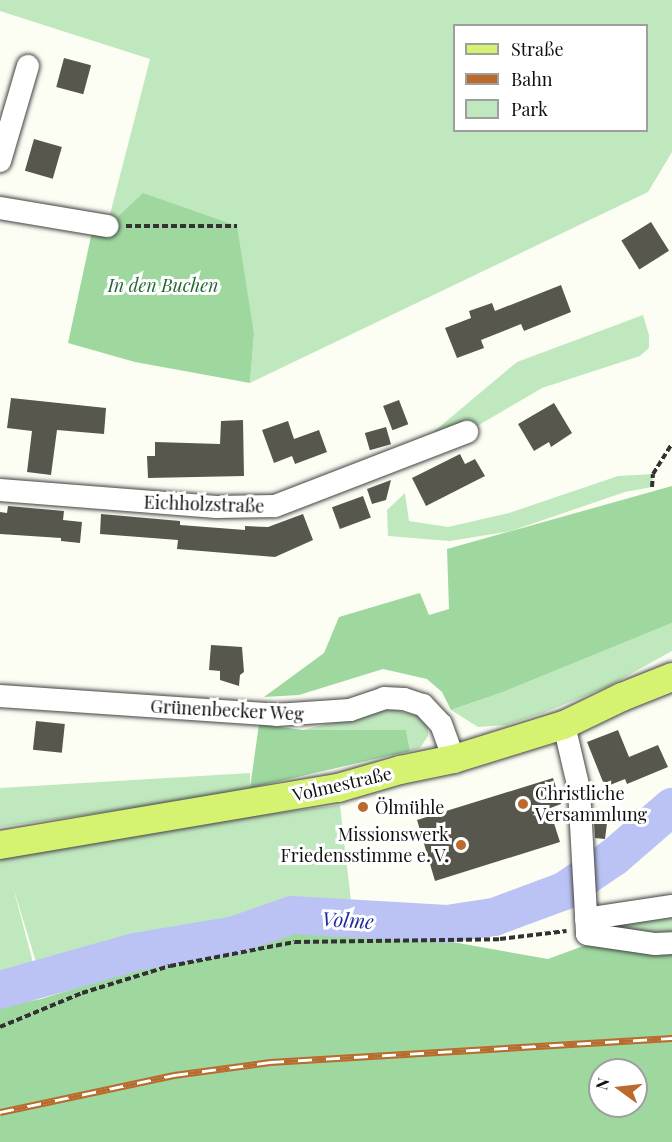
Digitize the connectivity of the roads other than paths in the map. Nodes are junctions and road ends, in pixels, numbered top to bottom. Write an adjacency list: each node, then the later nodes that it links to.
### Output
1 (28, 66): 2 (street)
2 (0, 161)
3 (0, 208): 4 (street)
4 (107, 226)
5 (467, 432): 6 (street, Eichholzstraße)
6 (0, 490)
7 (672, 677): 9 (main road, Volmestraße)
8 (0, 696): 10 (street, Grünenbecker Weg)
9 (564, 725): 10 (main road, Volmestraße); 13 (street)
10 (454, 759): 11 (main road, Volmestraße)
11 (0, 845)
12 (672, 906): 13 (street)
13 (586, 919): 14 (street)
14 (672, 943)

